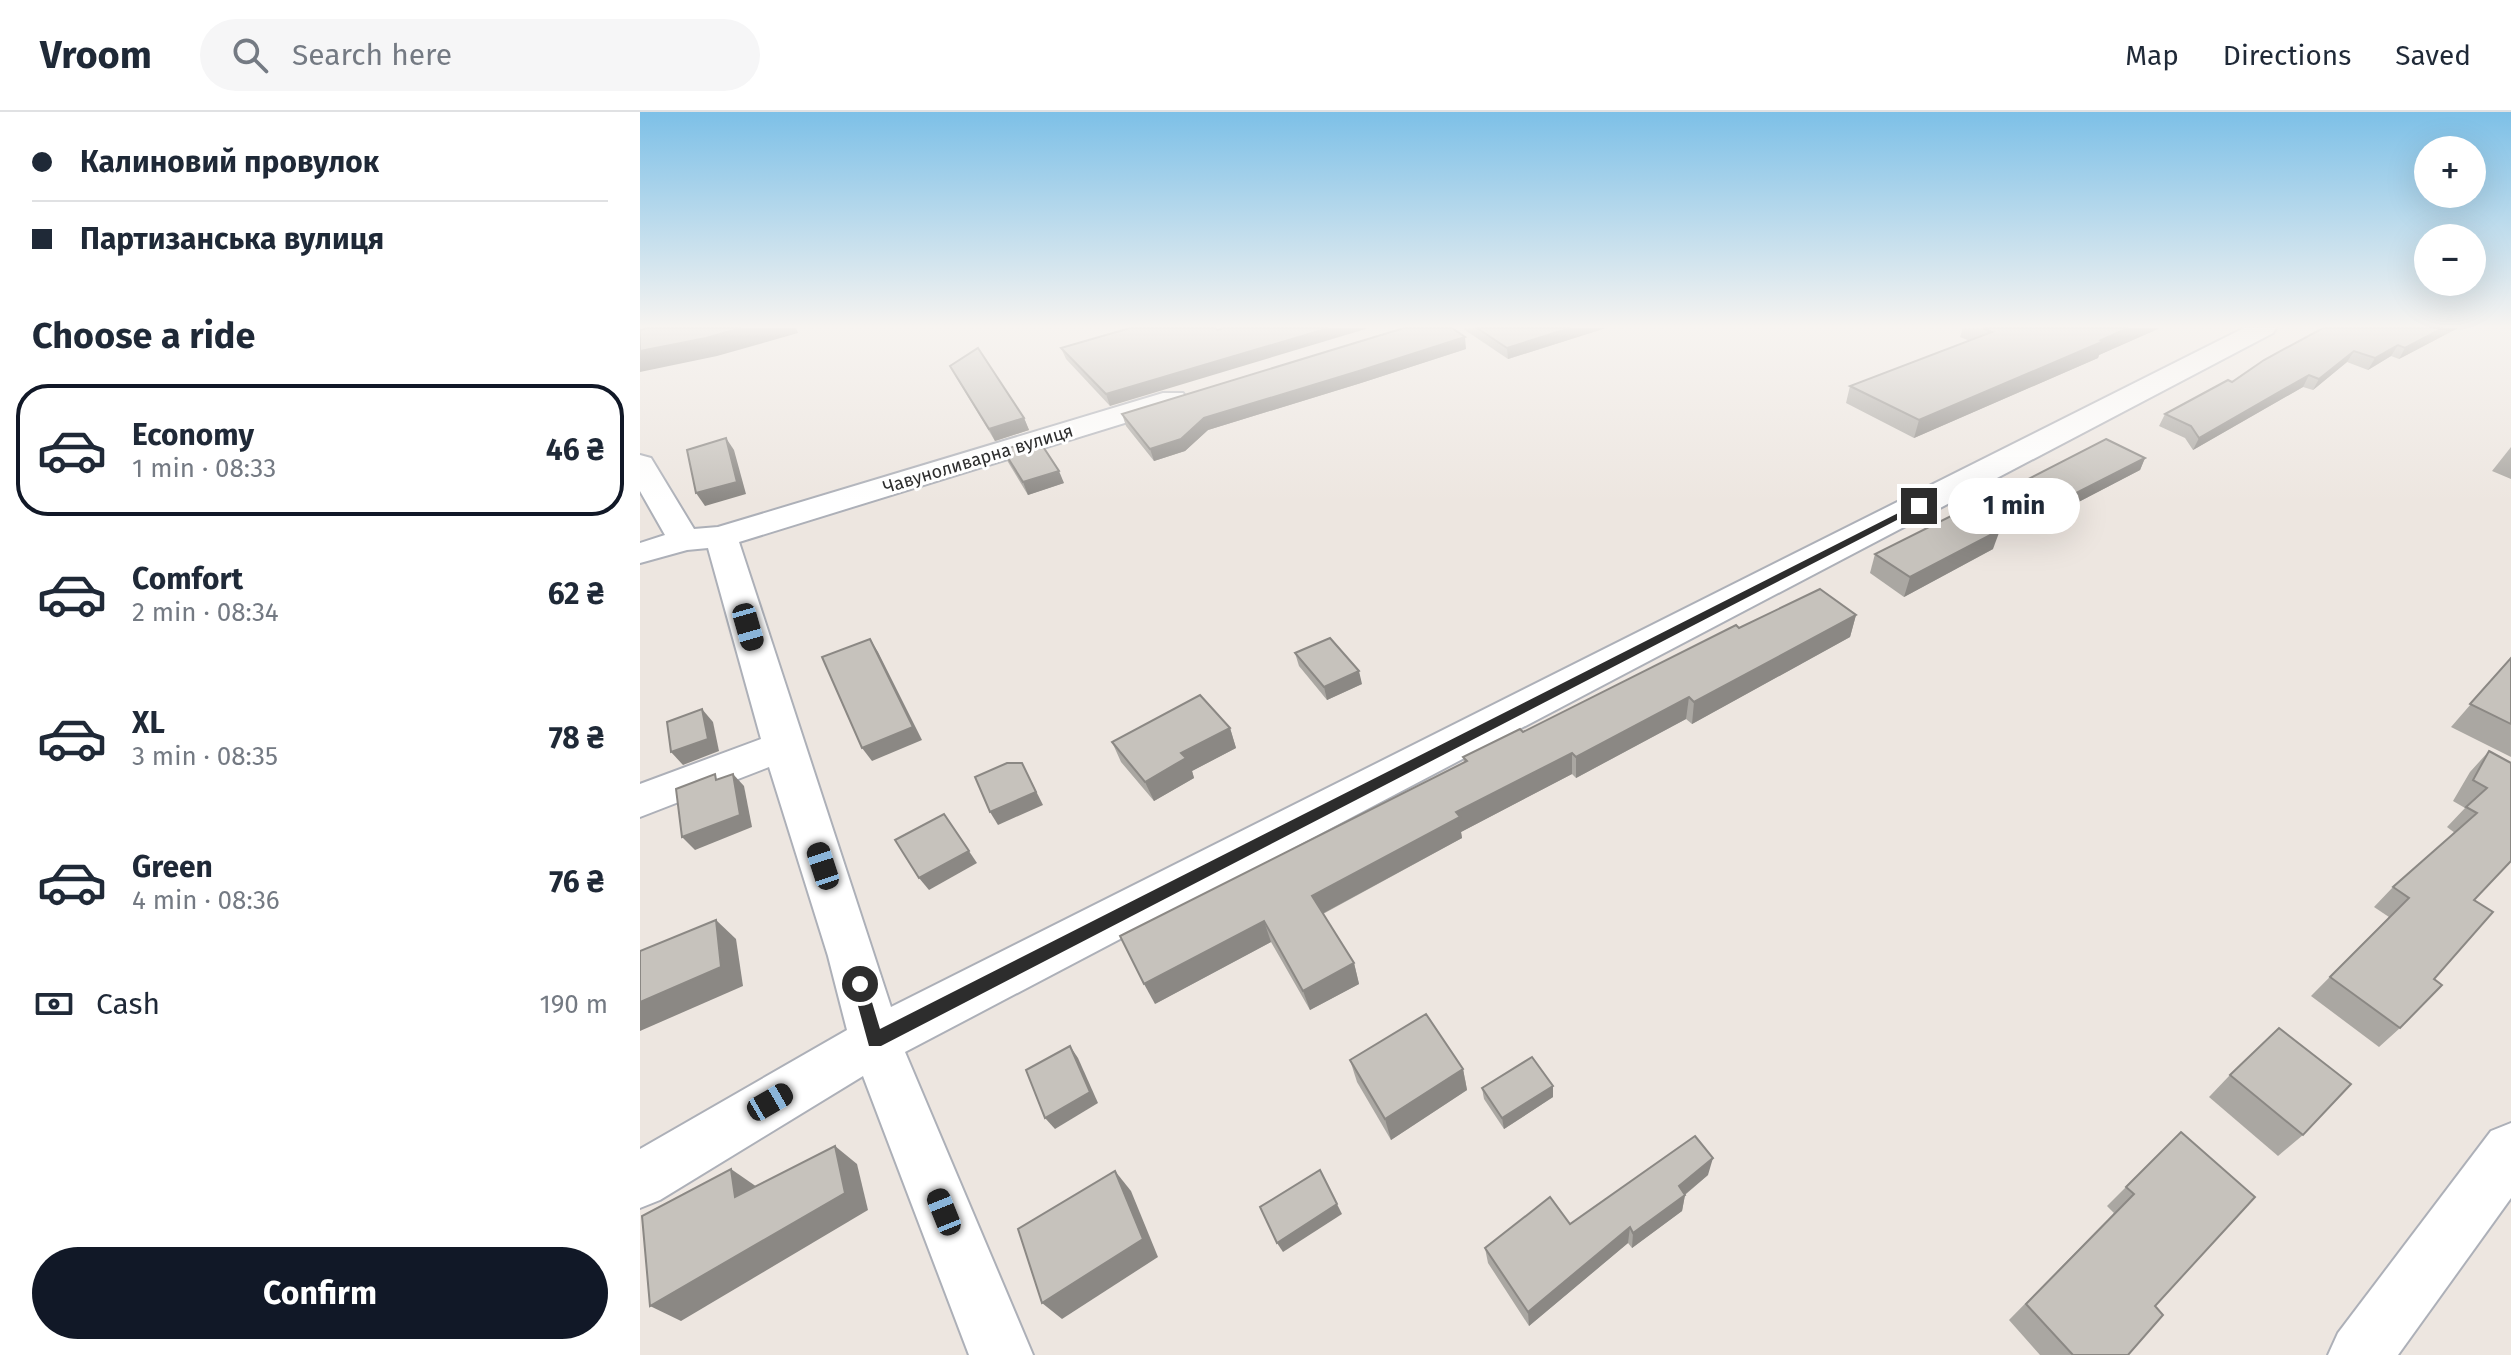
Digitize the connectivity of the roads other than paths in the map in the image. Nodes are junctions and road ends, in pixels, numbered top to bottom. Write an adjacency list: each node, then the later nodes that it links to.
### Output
1 (2151, 386): 8 (street)
2 (1193, 393): 4 (street, Чавуноливарна вулиця)
3 (640, 464): 4 (street)
4 (702, 539): 5 (street, Чавуноливарна вулиця); 6 (street)
5 (640, 553)
6 (783, 746): 7 (street); 8 (street)
7 (640, 801)
8 (875, 1041): 10 (street); 11 (street)
9 (2511, 1151): 12 (street)
10 (640, 1180)
11 (1001, 1355)
12 (2360, 1355)

